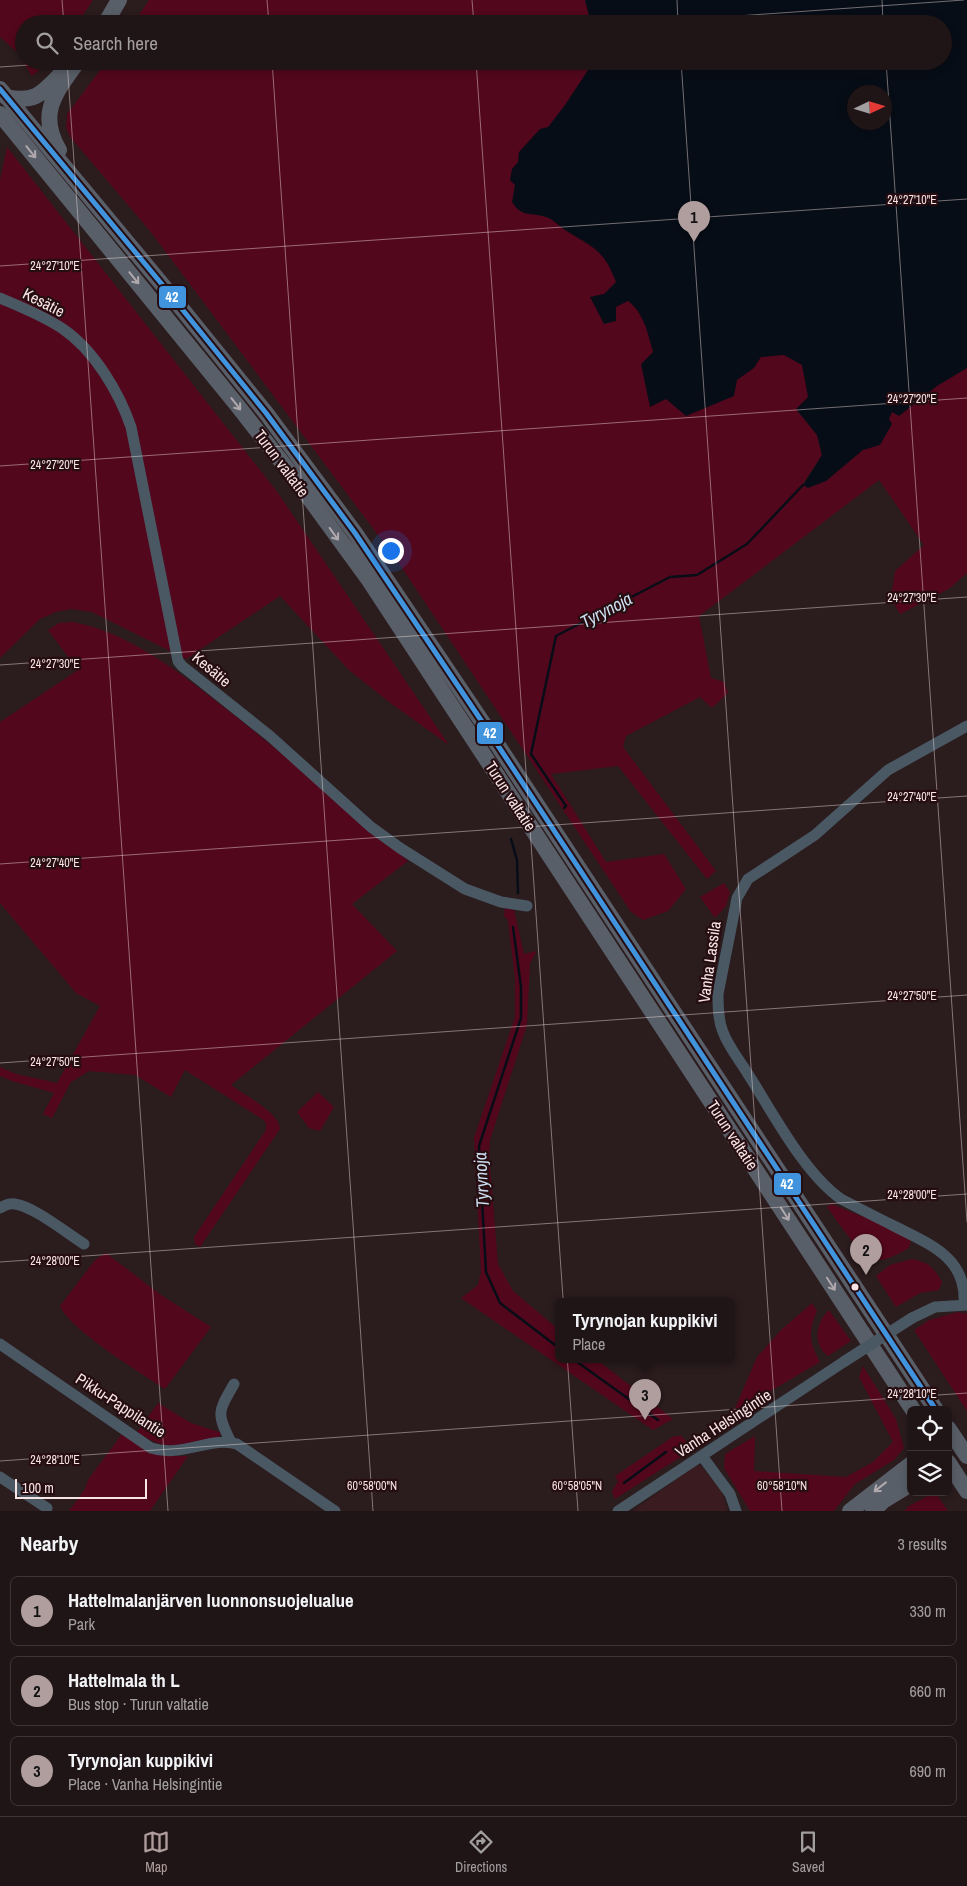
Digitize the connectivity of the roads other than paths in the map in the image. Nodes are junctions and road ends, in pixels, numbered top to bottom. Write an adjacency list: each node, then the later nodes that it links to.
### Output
1 (119, 0): 2 (highway)
2 (110, 15)
3 (66, 70): 5 (highway)
4 (71, 70): 7 (highway)
5 (3, 93): 7 (highway, Turun valtatie)
6 (0, 114): 16 (highway, Turun valtatie, one-way to 16)
7 (81, 186): 17 (highway, Turun valtatie)
8 (0, 298): 10 (street, Kesätie)
9 (967, 726): 13 (street, Vanha Lassila)
10 (528, 906)
11 (0, 1208): 12 (street)
12 (84, 1244)
13 (966, 1305): 21 (street, Vanha Helsingintie, bridge)
14 (0, 1344): 19 (street, Pikku-Pappilantie)
15 (234, 1384): 19 (street)
16 (910, 1406)
17 (933, 1406)
18 (952, 1434): 22 (highway)
19 (231, 1442): 29 (street)
20 (952, 1448): 22 (highway)
21 (702, 1456): 30 (street, Vanha Helsingintie); 31 (street)
22 (967, 1456)
23 (907, 1467): 32 (highway, one-way to 32)
24 (952, 1469): 26 (highway)
25 (0, 1477): 28 (street)
26 (959, 1482)
27 (907, 1486): 33 (highway)
28 (47, 1508)
29 (335, 1511)
30 (618, 1511)
31 (736, 1511)
32 (850, 1511)
33 (872, 1511)

